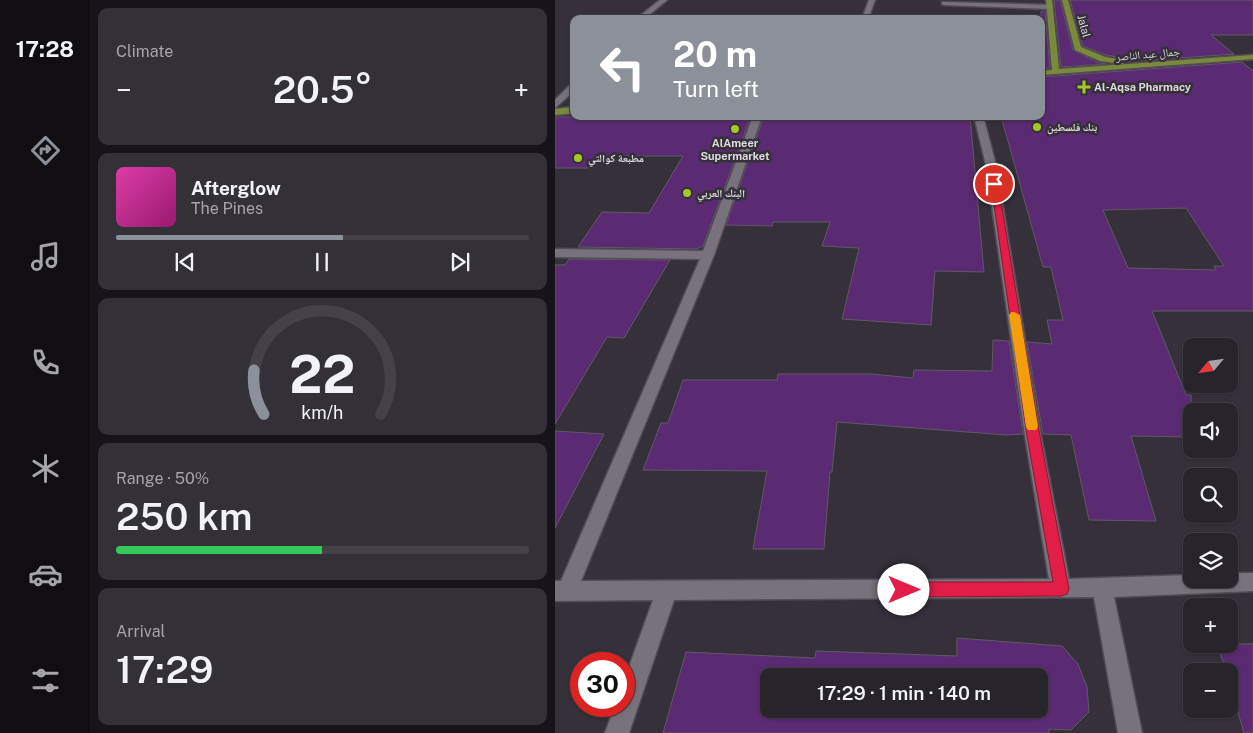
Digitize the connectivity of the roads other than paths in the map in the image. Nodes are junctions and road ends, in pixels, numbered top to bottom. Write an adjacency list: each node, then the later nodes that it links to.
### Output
1 (665, 0): 6 (street)
2 (872, 0): 7 (street)
3 (1065, 0): 9 (main road, Jalal)
4 (944, 3): 5 (street)
5 (1050, 4): 10 (main road)
6 (644, 15)
7 (866, 15)
8 (1253, 57): 9 (main road, جمال عبد الناصر)
9 (1146, 65): 10 (main road, جمال عبد الناصر)
10 (1056, 73): 11 (main road, جمال عبد الناصر)
11 (1045, 74)
12 (570, 90): 13 (street)
13 (555, 105): 14 (main road)
14 (570, 105)
15 (570, 110): 16 (main road)
16 (555, 112)
17 (757, 120): 20 (street)
18 (979, 120): 23 (street)
19 (555, 253): 20 (street)
20 (708, 255): 25 (street)
21 (1253, 582): 22 (street)
22 (1102, 588): 23 (street); 27 (street)
23 (1061, 589): 24 (street)
24 (667, 590): 25 (street); 26 (street)
25 (561, 591)
26 (617, 733)
27 (1130, 733)

